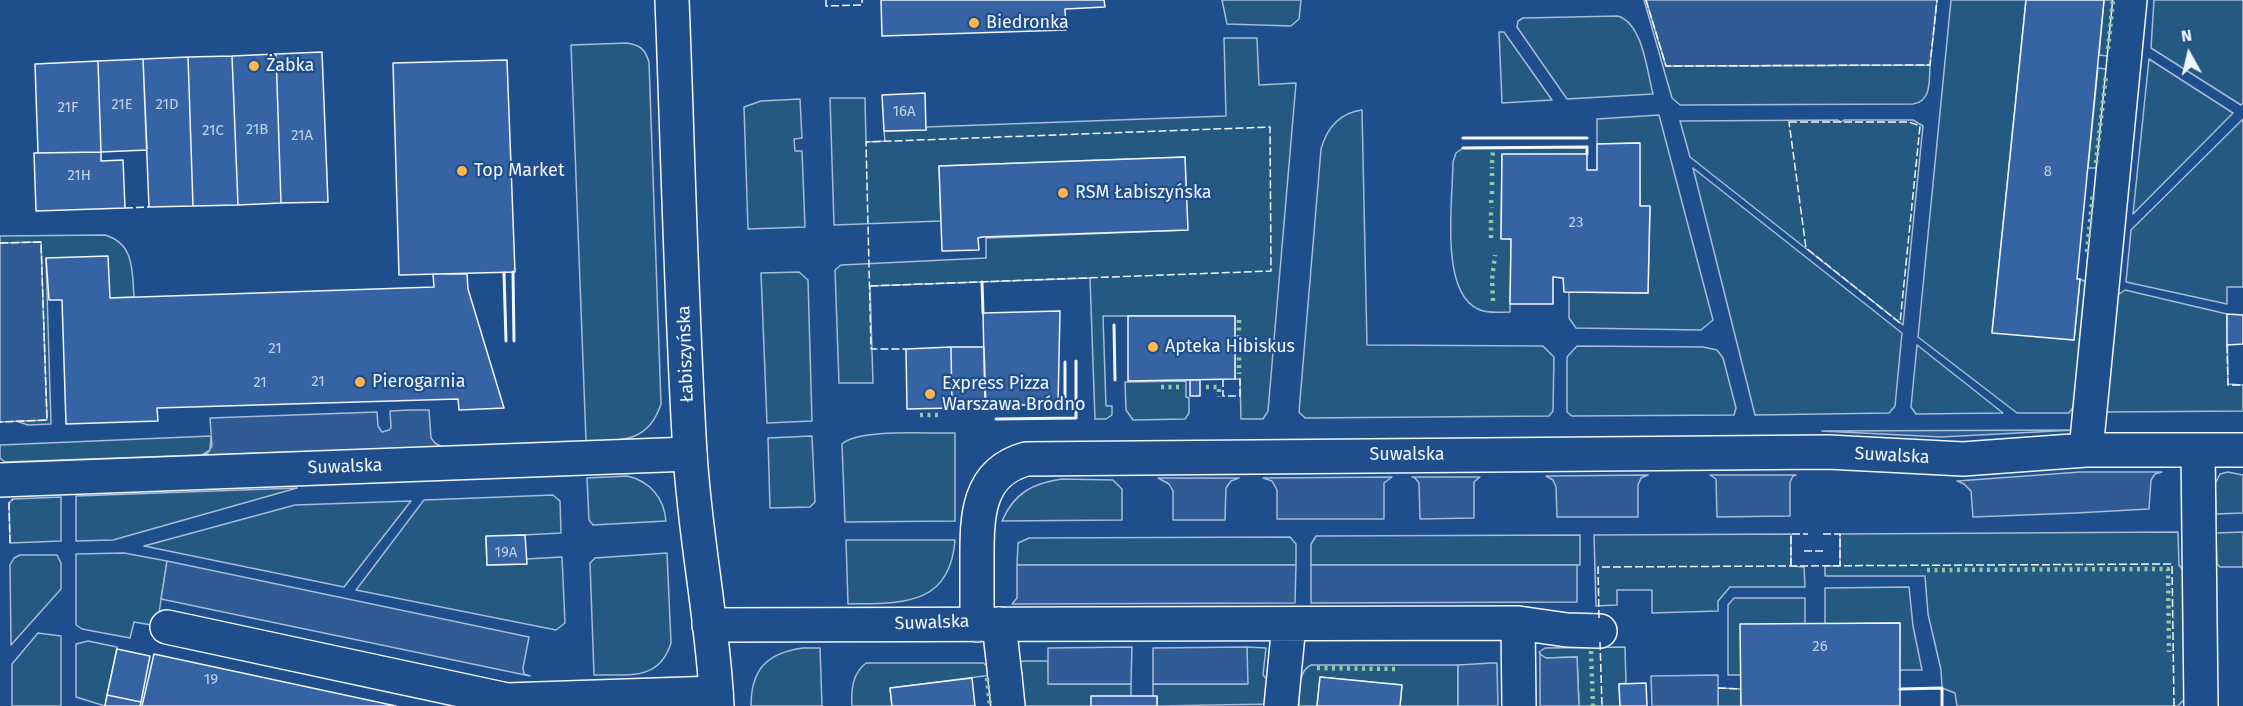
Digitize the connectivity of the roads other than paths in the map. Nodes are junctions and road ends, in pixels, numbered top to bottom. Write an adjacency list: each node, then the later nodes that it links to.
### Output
1 (672, 0): 6 (street, Łabiszyńska)
2 (2130, 0): 3 (street)
3 (2086, 450): 4 (street, Suwalska); 11 (street, Suwalska)
4 (2198, 450): 5 (street, Suwalska); 19 (street)
5 (2243, 450)
6 (690, 454): 7 (street, Suwalska); 10 (street, Łabiszyńska)
7 (0, 480)
8 (1518, 623): 9 (street); 13 (street); 18 (street)
9 (1289, 624): 11 (street); 17 (street)
10 (709, 625): 11 (street, Suwalska); 15 (street, Łabiszyńska)
11 (988, 625): 14 (street)
12 (167, 627): 16 (street)
13 (1600, 631)
14 (1006, 691)
15 (716, 699): 16 (street)
16 (506, 703)
17 (1281, 706)
18 (1519, 706)
19 (2200, 706)

